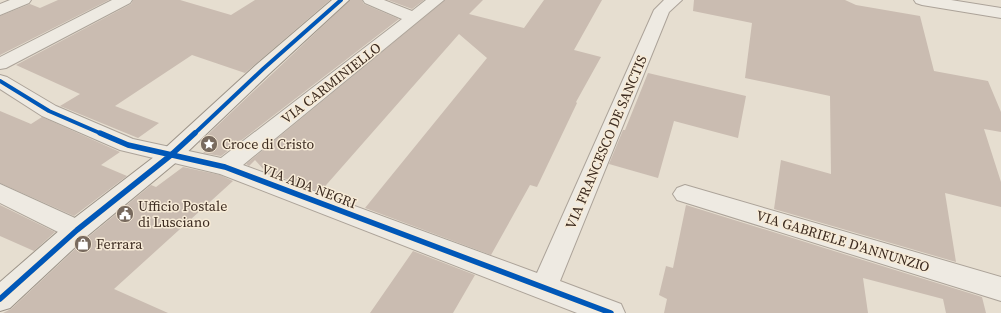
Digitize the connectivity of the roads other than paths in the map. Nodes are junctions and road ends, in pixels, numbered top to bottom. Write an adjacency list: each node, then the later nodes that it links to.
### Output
1 (22, 0): 8 (street)
2 (124, 0): 11 (street)
3 (341, 0): 13 (street)
4 (371, 0): 10 (street)
5 (436, 0): 10 (street, VIA CARMINIELLO)
6 (674, 0): 18 (street, VIA FRANCESCO DE SANCTIS)
7 (922, 0): 9 (street)
8 (0, 10)
9 (1001, 13)
10 (414, 17): 14 (street, VIA CARMINIELLO)
11 (0, 64)
12 (0, 81): 13 (street, VIA ADA NEGRI)
13 (171, 155): 14 (street, VIA ADA NEGRI); 17 (street)
14 (225, 166): 18 (street, VIA ADA NEGRI)
15 (0, 193): 17 (street)
16 (685, 194): 19 (street, VIA GABRIELE D'ANNUNZIO)
17 (77, 230): 20 (street)
18 (544, 287): 21 (street, VIA ADA NEGRI)
19 (1001, 289)
20 (0, 299)
21 (611, 313)

